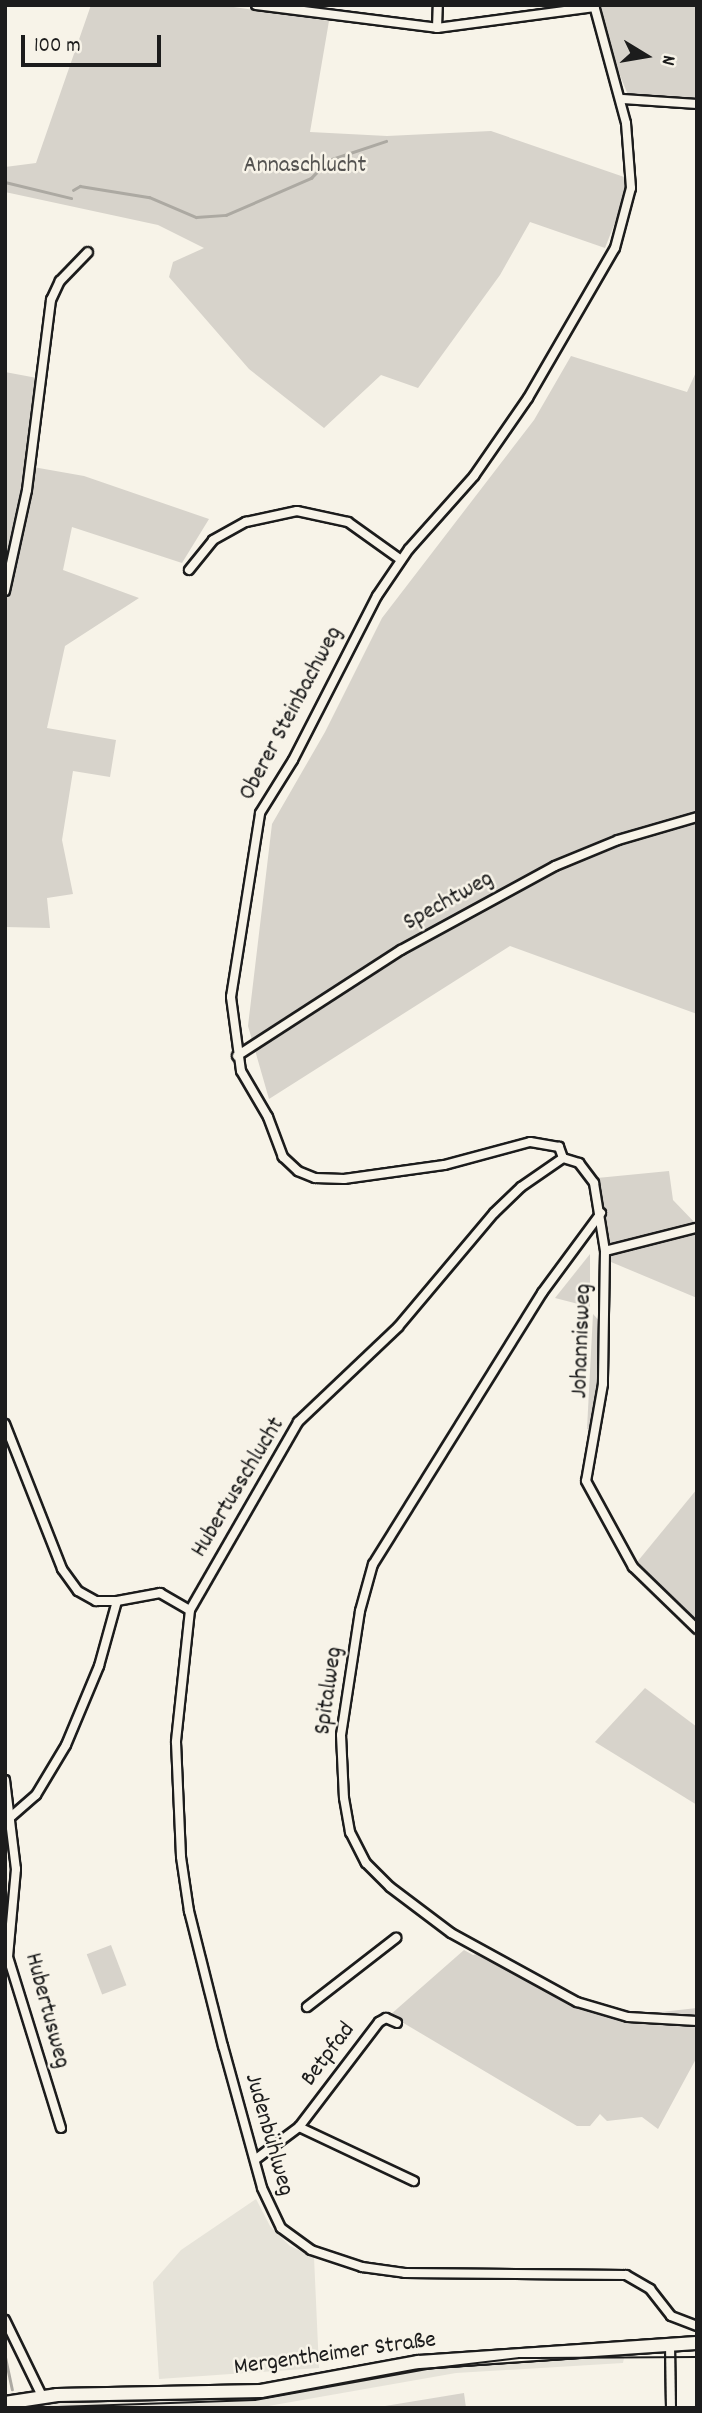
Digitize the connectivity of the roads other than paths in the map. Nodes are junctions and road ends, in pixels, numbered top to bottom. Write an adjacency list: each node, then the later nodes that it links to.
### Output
1 (256, 5): 4 (street)
2 (438, 5): 4 (street)
3 (595, 6): 4 (street); 5 (street, Oberer Steinbachweg)
4 (437, 28)
5 (623, 99): 6 (street); 8 (street, Oberer Steinbachweg)
6 (697, 104)
7 (88, 252): 10 (street)
8 (401, 560): 9 (street); 12 (street, Oberer Steinbachweg)
9 (189, 570)
10 (5, 591)
11 (697, 817): 12 (street, Spechtweg)
12 (237, 1056): 13 (street, Oberer Steinbachweg)
13 (563, 1158): 14 (street, Johannisweg); 19 (street, Hubertusschlucht)
14 (601, 1213): 16 (street, Johannisweg); 25 (street, Spitalweg)
15 (696, 1228): 16 (street)
16 (605, 1251): 20 (street, Johannisweg)
17 (5, 1423): 18 (street)
18 (117, 1601): 19 (street); 22 (street)
19 (188, 1609): 29 (street, Judenbühlweg)
20 (697, 1629)
21 (5, 1780): 22 (street, Hubertusweg)
22 (9, 1820): 28 (street, Hubertusweg)
23 (396, 1938): 24 (street)
24 (307, 2007)
25 (697, 2021)
26 (397, 2023): 27 (street, Betpfad)
27 (299, 2127): 29 (street, Betpfad); 30 (street)
28 (61, 2128)
29 (256, 2159): 32 (street, Judenbühlweg)
30 (414, 2181)
31 (5, 2320): 35 (street)
32 (697, 2326)
33 (697, 2343): 34 (main road, Mergentheimer Straße)
34 (670, 2345): 35 (main road, Mergentheimer Straße); 37 (street)
35 (42, 2396): 36 (main road, Mergentheimer Straße)
36 (10, 2401)
37 (671, 2408)

